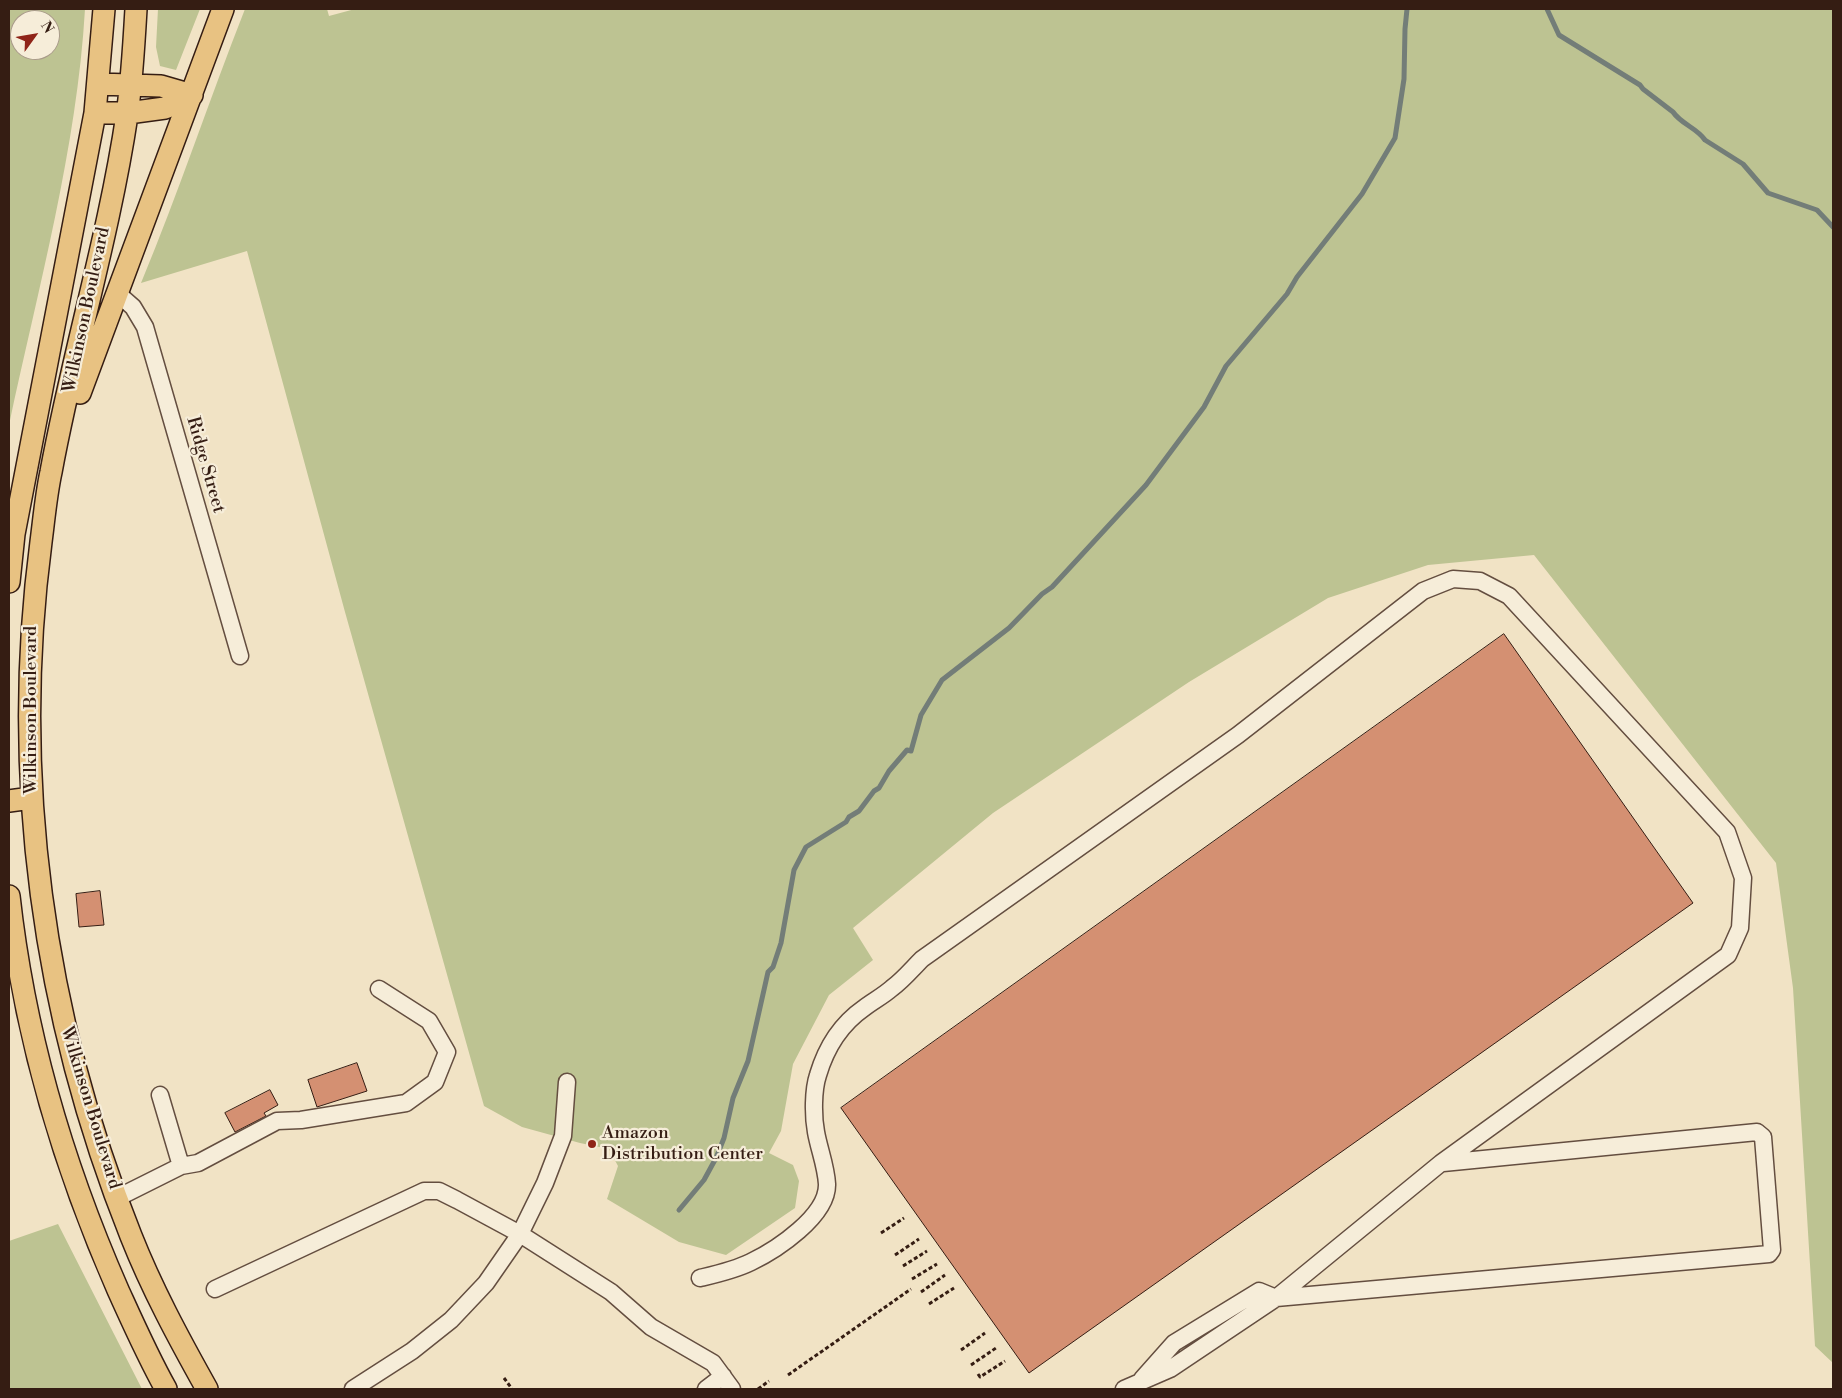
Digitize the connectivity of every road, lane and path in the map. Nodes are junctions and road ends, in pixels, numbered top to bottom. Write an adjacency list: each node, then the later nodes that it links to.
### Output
1 (104, 9): 4 (main road, Wilkinson Boulevard)
2 (136, 9): 5 (main road, Wilkinson Boulevard)
3 (223, 9): 6 (main road)
4 (98, 84): 5 (main road); 7 (main road, Wilkinson Boulevard)
5 (130, 84): 6 (main road); 8 (main road, Wilkinson Boulevard)
6 (192, 95): 8 (main road); 9 (main road)
7 (95, 112): 8 (main road); 11 (main road, Wilkinson Boulevard)
8 (128, 113): 10 (main road, Wilkinson Boulevard)
9 (117, 293): 10 (main road); 12 (street, Ridge Street)
10 (50, 474): 13 (main road, Wilkinson Boulevard)
11 (9, 580)
12 (240, 656)
13 (31, 798): 14 (main road); 21 (main road, Wilkinson Boulevard)
14 (9, 801)
15 (9, 896): 52 (main road, Wilkinson Boulevard)
16 (379, 988): 20 (street)
17 (567, 1082): 26 (street)
18 (160, 1095): 20 (street)
19 (1441, 1163): 33 (street); 39 (street); 39 (street)
20 (181, 1166): 21 (street)
21 (117, 1198): 53 (main road, Wilkinson Boulevard)
22 (904, 1218): 24 (path)
23 (888, 1220): 24 (path)
24 (892, 1226): 25 (path)
25 (881, 1233)
26 (520, 1234): 36 (street); 50 (street); 54 (street)
27 (919, 1239): 29 (path)
28 (928, 1251): 31 (path)
29 (895, 1255)
30 (937, 1264): 34 (path)
31 (904, 1266)
32 (945, 1275): 38 (path)
33 (700, 1278)
34 (912, 1279)
35 (954, 1288): 40 (path)
36 (215, 1289)
37 (911, 1289): 47 (path)
38 (921, 1292)
39 (1276, 1298): 51 (street)
40 (929, 1304)
41 (986, 1333): 43 (path)
42 (996, 1348): 45 (path)
43 (961, 1350)
44 (1005, 1361): 46 (path)
45 (971, 1364)
46 (978, 1374)
47 (788, 1375)
48 (504, 1378): 55 (path)
49 (769, 1381): 57 (path)
50 (728, 1383): 56 (street)
51 (1131, 1386)
52 (166, 1389)
53 (207, 1389)
54 (353, 1389)
55 (512, 1389)
56 (706, 1389)
57 (758, 1389)

